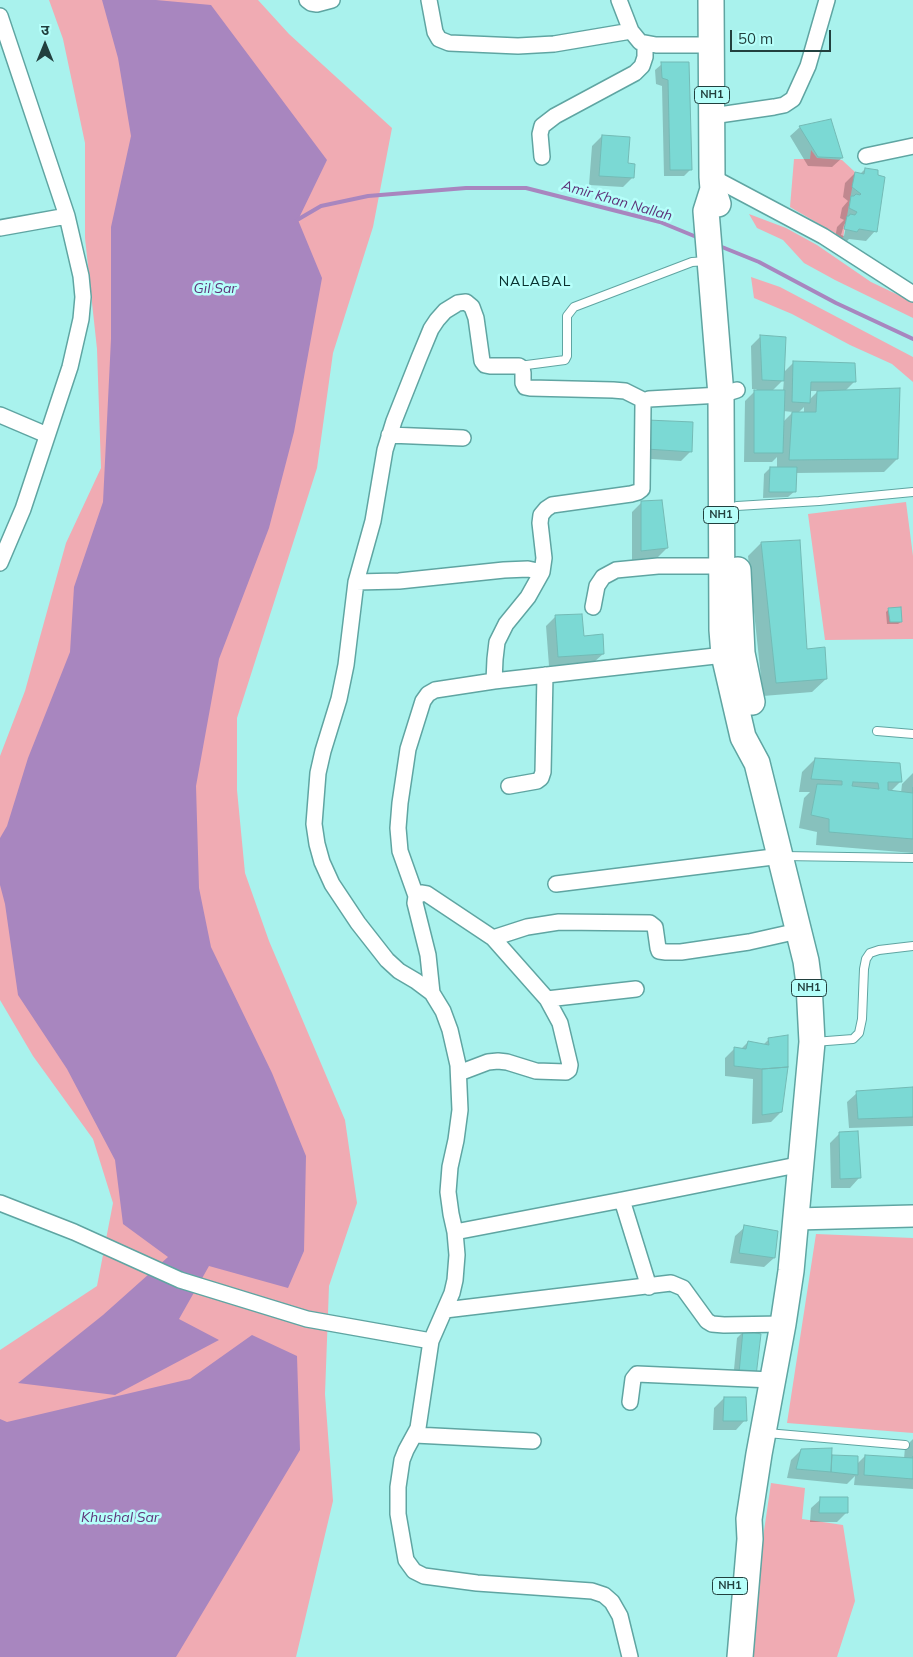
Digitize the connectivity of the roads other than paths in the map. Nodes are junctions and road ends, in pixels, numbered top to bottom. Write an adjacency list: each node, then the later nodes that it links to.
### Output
1 (308, 0): 2 (street)
2 (332, 0)
3 (429, 0): 8 (street)
4 (619, 0): 8 (street)
5 (711, 0): 10 (highway, NH1)
6 (827, 0): 11 (street)
7 (0, 16): 16 (street)
8 (631, 31): 9 (street)
9 (645, 44): 10 (street); 14 (street)
10 (711, 45): 11 (highway, NH1)
11 (712, 116): 15 (highway, NH1)
12 (913, 146): 13 (street)
13 (866, 156)
14 (542, 157)
15 (713, 197): 18 (highway, NH1); 19 (street)
16 (67, 216): 17 (street); 24 (street)
17 (0, 228)
18 (718, 262): 20 (lane); 21 (highway, NH1)
19 (913, 294)
20 (520, 366): 22 (street); 25 (street)
21 (729, 393): 22 (street); 28 (highway, NH1)
22 (645, 401): 31 (street)
23 (0, 415): 24 (street)
24 (47, 435): 29 (street)
25 (389, 435): 26 (street); 32 (street)
26 (463, 438)
27 (913, 492): 28 (lane)
28 (729, 506): 30 (highway, NH1); 39 (highway, NH1)
29 (0, 563)
30 (722, 566): 33 (street); 34 (highway, NH1)
31 (542, 572): 32 (street); 36 (street)
32 (356, 582): 49 (street)
33 (592, 607)
34 (724, 655): 35 (street); 39 (highway, NH1)
35 (545, 675): 36 (street); 40 (street)
36 (494, 681): 44 (street)
37 (877, 730): 38 (lane)
38 (913, 734)
39 (757, 763): 41 (highway, NH1)
40 (509, 786)
41 (781, 856): 42 (lane); 43 (street); 45 (highway, NH1)
42 (913, 858)
43 (556, 884)
44 (416, 896): 46 (street); 49 (street)
45 (798, 931): 46 (street); 51 (highway, NH1)
46 (494, 938): 50 (street)
47 (913, 946): 51 (lane)
48 (636, 988): 50 (street)
49 (432, 993): 52 (street)
50 (547, 999): 52 (street)
51 (812, 1042): 53 (highway, NH1)
52 (459, 1073): 58 (street)
53 (802, 1164): 54 (street); 57 (highway, NH1)
54 (622, 1200): 58 (street); 59 (street)
55 (0, 1204): 62 (street)
56 (913, 1216): 57 (main road)
57 (796, 1218): 61 (highway, NH1)
58 (455, 1232): 60 (street)
59 (649, 1286): 60 (street); 61 (street)
60 (445, 1310): 62 (street)
61 (783, 1324): 63 (highway, NH1)
62 (431, 1341): 66 (street)
63 (772, 1380): 64 (street); 65 (highway, NH1)
64 (630, 1402)
65 (763, 1432): 68 (lane); 69 (highway, NH1)
66 (415, 1435): 67 (street); 70 (street)
67 (533, 1441)
68 (906, 1445)
69 (748, 1519): 71 (highway, NH1); 72 (highway, NH1)
70 (630, 1657)
71 (724, 1657)
72 (740, 1657)

